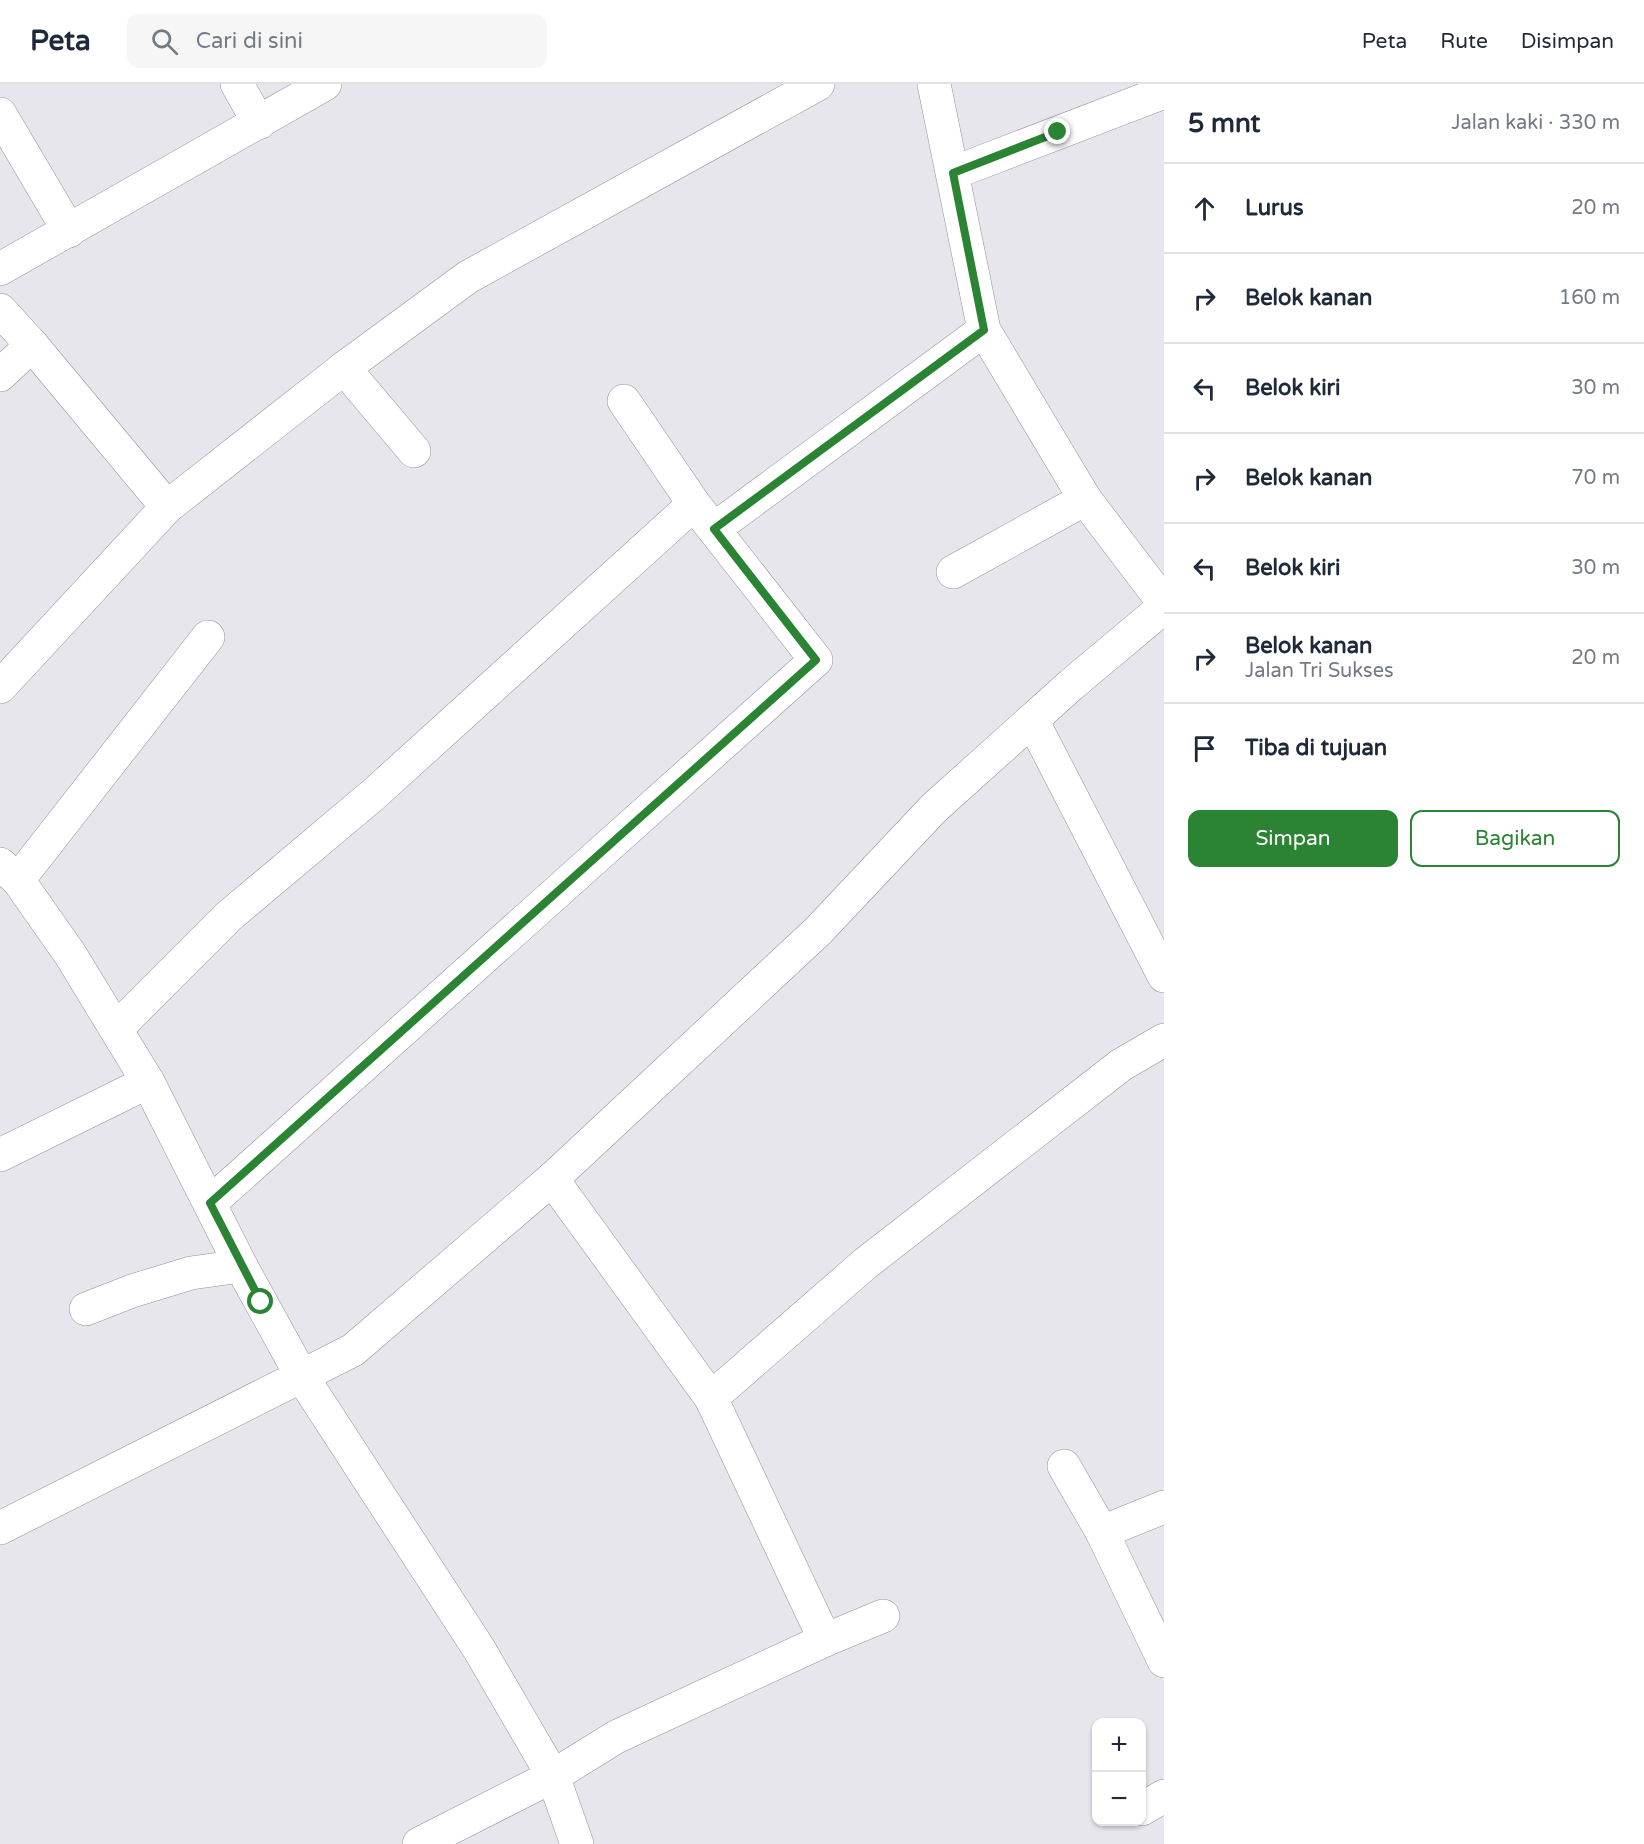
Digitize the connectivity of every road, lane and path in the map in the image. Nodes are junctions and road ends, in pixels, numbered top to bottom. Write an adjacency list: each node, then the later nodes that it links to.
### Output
1 (237, 84): 7 (street)
2 (325, 84): 7 (street)
3 (818, 84): 14 (street)
4 (934, 84): 8 (street)
5 (1164, 92): 8 (street)
6 (0, 114): 9 (street)
7 (259, 123): 9 (street)
8 (953, 173): 12 (street)
9 (69, 231): 10 (street)
10 (0, 269)
11 (0, 310): 13 (street)
12 (984, 330): 18 (street); 21 (street)
13 (32, 345): 15 (street); 20 (street)
14 (344, 368): 17 (street); 20 (street)
15 (0, 375)
16 (624, 401): 19 (street)
17 (414, 451)
18 (1085, 499): 22 (street); 23 (street)
19 (694, 504): 21 (street); 30 (street)
20 (167, 507): 25 (street)
21 (714, 529): 35 (street)
22 (953, 572)
23 (1164, 605): 26 (street)
24 (208, 637): 27 (street)
25 (0, 687)
26 (1032, 720): 28 (street); 34 (street)
27 (9, 872): 30 (street)
28 (1153, 928): 29 (street)
29 (1164, 976)
30 (116, 1029): 32 (street)
31 (1164, 1040): 39 (street)
32 (148, 1082): 33 (street); 35 (street)
33 (0, 1155)
34 (552, 1179): 38 (street); 39 (street)
35 (210, 1203): 36 (street)
36 (241, 1266): 37 (street); 38 (street)
37 (86, 1310)
38 (301, 1375): 42 (street); 47 (street)
39 (711, 1398): 45 (street)
40 (1065, 1466): 43 (street)
41 (1164, 1507): 43 (street)
42 (0, 1528)
43 (1102, 1532): 46 (street)
44 (883, 1616): 45 (street)
45 (825, 1640): 47 (street)
46 (1164, 1661)
47 (553, 1776): 50 (street); 51 (street)
48 (1164, 1796): 49 (street)
49 (1146, 1807)
50 (419, 1844)
51 (577, 1844)

